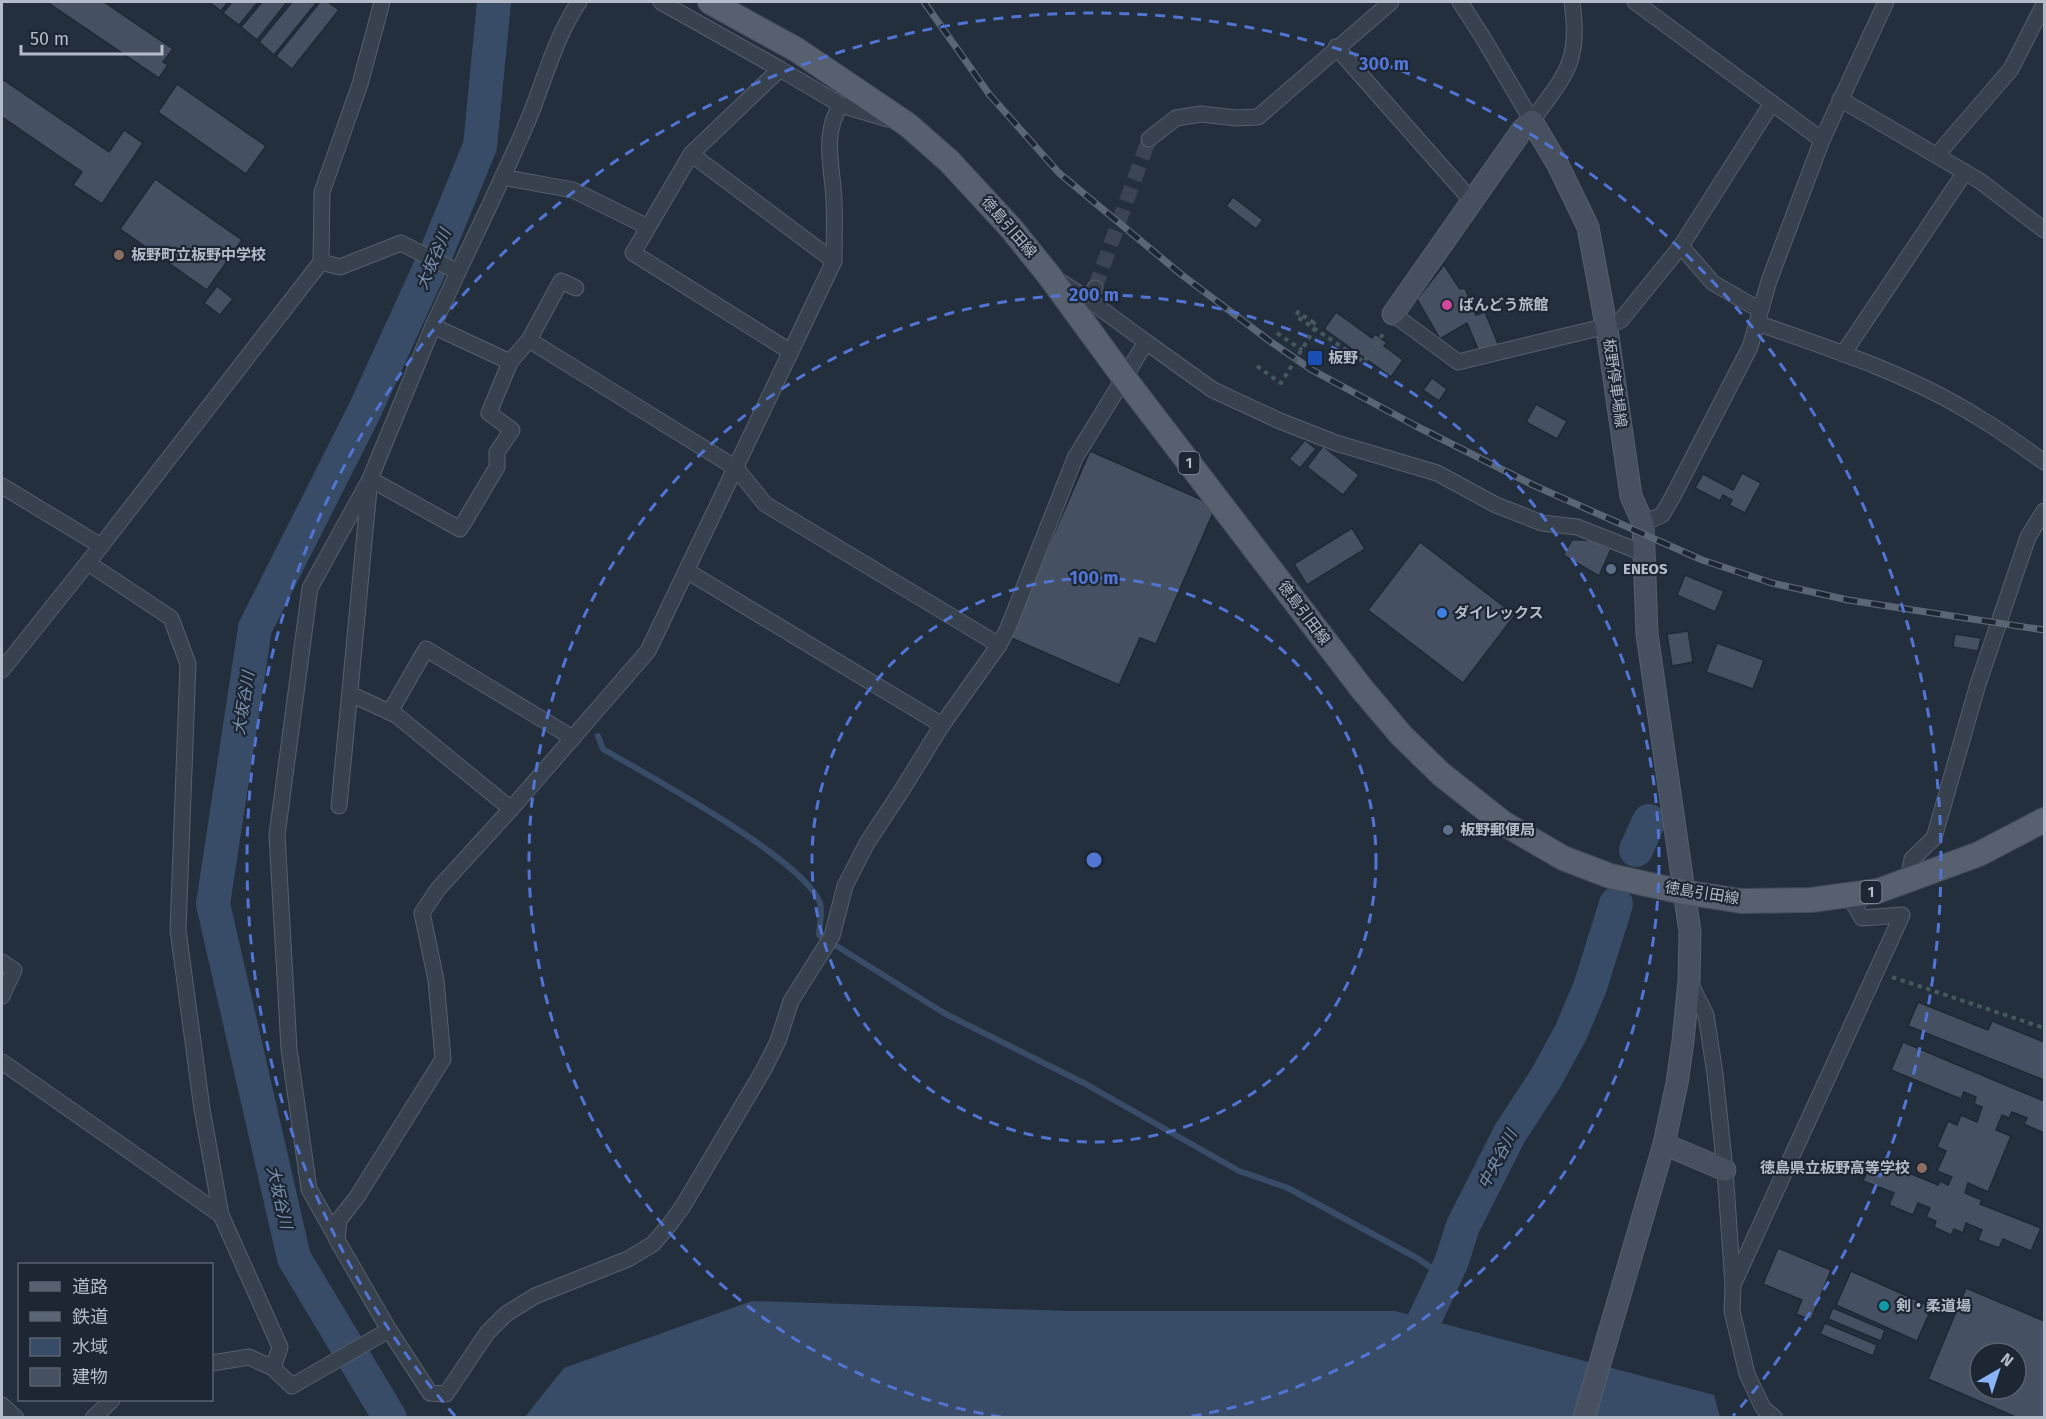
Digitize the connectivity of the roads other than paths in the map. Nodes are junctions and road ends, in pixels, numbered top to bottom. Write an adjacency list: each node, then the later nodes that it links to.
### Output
1 (382, 2): 29 (street)
2 (579, 2): 23 (street)
3 (661, 2): 12 (street)
4 (710, 2): 17 (main road, 徳島引田線 / 1)
5 (1391, 2): 11 (street)
6 (1460, 2): 16 (street)
7 (1572, 2): 16 (street)
8 (1638, 2): 14 (street)
9 (1886, 2): 13 (street)
10 (2044, 4): 21 (street)
11 (1336, 47): 18 (street); 24 (street)
12 (780, 69): 15 (street); 20 (street)
13 (1840, 99): 19 (street); 21 (street)
14 (1772, 103): 19 (street); 27 (street)
15 (841, 105): 17 (street); 28 (street)
16 (1532, 121): 24 (main road); 36 (main road, 板野停車場線)
17 (908, 125): 31 (main road, 徳島引田線 / 1)
18 (1149, 139)
19 (1822, 140): 34 (street)
20 (691, 154): 25 (street); 28 (street)
21 (1937, 155): 22 (street)
22 (1965, 172): 26 (street); 40 (street)
23 (502, 177): 25 (street); 30 (street)
24 (1472, 201): 33 (main road)
25 (648, 227): 39 (street)
26 (2044, 230)
27 (1681, 246): 34 (street); 36 (street)
28 (834, 261): 39 (street)
29 (321, 262): 30 (street); 49 (street)
30 (455, 270): 35 (street)
31 (1048, 274): 38 (street); 42 (main road, 徳島引田線 / 1)
32 (576, 288): 37 (street)
33 (1394, 315): 36 (street)
34 (1758, 316): 40 (street); 48 (street)
35 (433, 326): 41 (street); 45 (street)
36 (1607, 326): 48 (main road, 板野停車場線)
37 (528, 340): 41 (street); 44 (street)
38 (1146, 342): 42 (street); 50 (street)
39 (791, 352): 44 (street)
40 (1843, 354): 43 (street)
41 (510, 362): 45 (street)
42 (1125, 379): 53 (street); 63 (main road, 徳島引田線 / 1)
43 (2044, 462)
44 (736, 468): 52 (street); 53 (street)
45 (370, 479): 55 (street); 72 (street)
46 (2, 486): 49 (street)
47 (2044, 511): 62 (street)
48 (1643, 523): 50 (main road, 板野停車場線)
49 (101, 546): 51 (street)
50 (1643, 553): 63 (main road, 板野停車場線)
51 (88, 563): 54 (street); 71 (street)
52 (687, 571): 57 (street); 58 (street)
53 (999, 645): 57 (street)
54 (2, 670)
55 (350, 694): 56 (street); 59 (street)
56 (390, 712): 58 (street); 60 (street)
57 (942, 725): 74 (street)
58 (573, 738): 60 (street)
59 (339, 806)
60 (511, 809): 72 (street)
61 (2044, 820): 62 (main road, 徳島引田線 / 1)
62 (1908, 881): 64 (main road, 徳島引田線 / 1)
63 (1683, 892): 64 (main road, 徳島引田線 / 1); 66 (main road, 板野停車場線)
64 (1851, 894): 73 (street)
65 (2, 962): 67 (street)
66 (1689, 981): 69 (main road, 板野停車場線); 70 (street)
67 (2, 996)
68 (2, 1062): 71 (street)
69 (1664, 1144): 70 (main road); 81 (main road, 板野停車場線)
70 (1725, 1170): 73 (street)
71 (221, 1215): 76 (street)
72 (337, 1240): 74 (street)
73 (1733, 1285): 82 (street)
74 (382, 1334): 76 (street)
75 (213, 1363): 76 (street)
76 (273, 1368)
77 (111, 1401): 80 (street)
78 (2, 1405): 79 (street)
79 (16, 1418)
80 (93, 1418)
81 (1584, 1418)
82 (1775, 1418)

